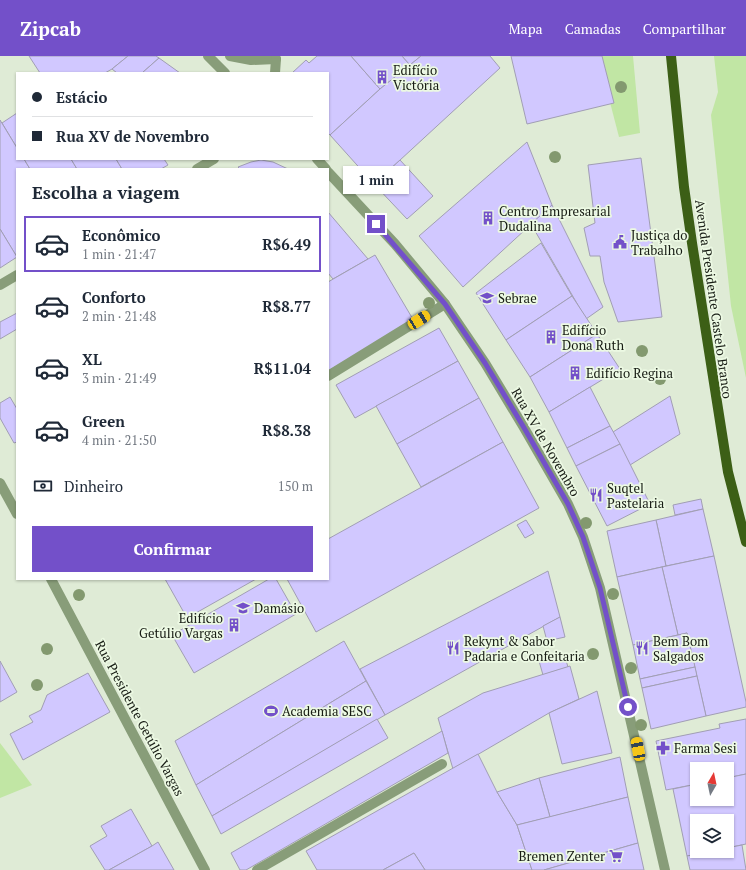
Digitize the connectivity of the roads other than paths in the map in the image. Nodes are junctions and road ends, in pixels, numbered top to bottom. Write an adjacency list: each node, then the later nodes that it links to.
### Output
1 (208, 56): 5 (street)
2 (230, 56): 4 (street)
3 (671, 56): 19 (main road, Avenida Presidente Castelo Branco)
4 (277, 57): 6 (street)
5 (224, 72)
6 (275, 72)
7 (212, 160): 9 (street)
8 (317, 160): 10 (street)
9 (199, 168)
10 (325, 168)
11 (329, 173): 14 (street, Rua XV de Novembro)
12 (16, 276): 13 (street)
13 (0, 285)
14 (445, 304): 15 (street); 24 (street, Rua XV de Novembro)
15 (329, 375)
16 (0, 483): 17 (street)
17 (14, 499): 18 (street)
18 (16, 509)
19 (746, 542)
20 (52, 580): 22 (street, Rua Presidente Getúlio Vargas)
21 (442, 764): 23 (street)
22 (205, 870)
23 (258, 870)
24 (665, 870)

